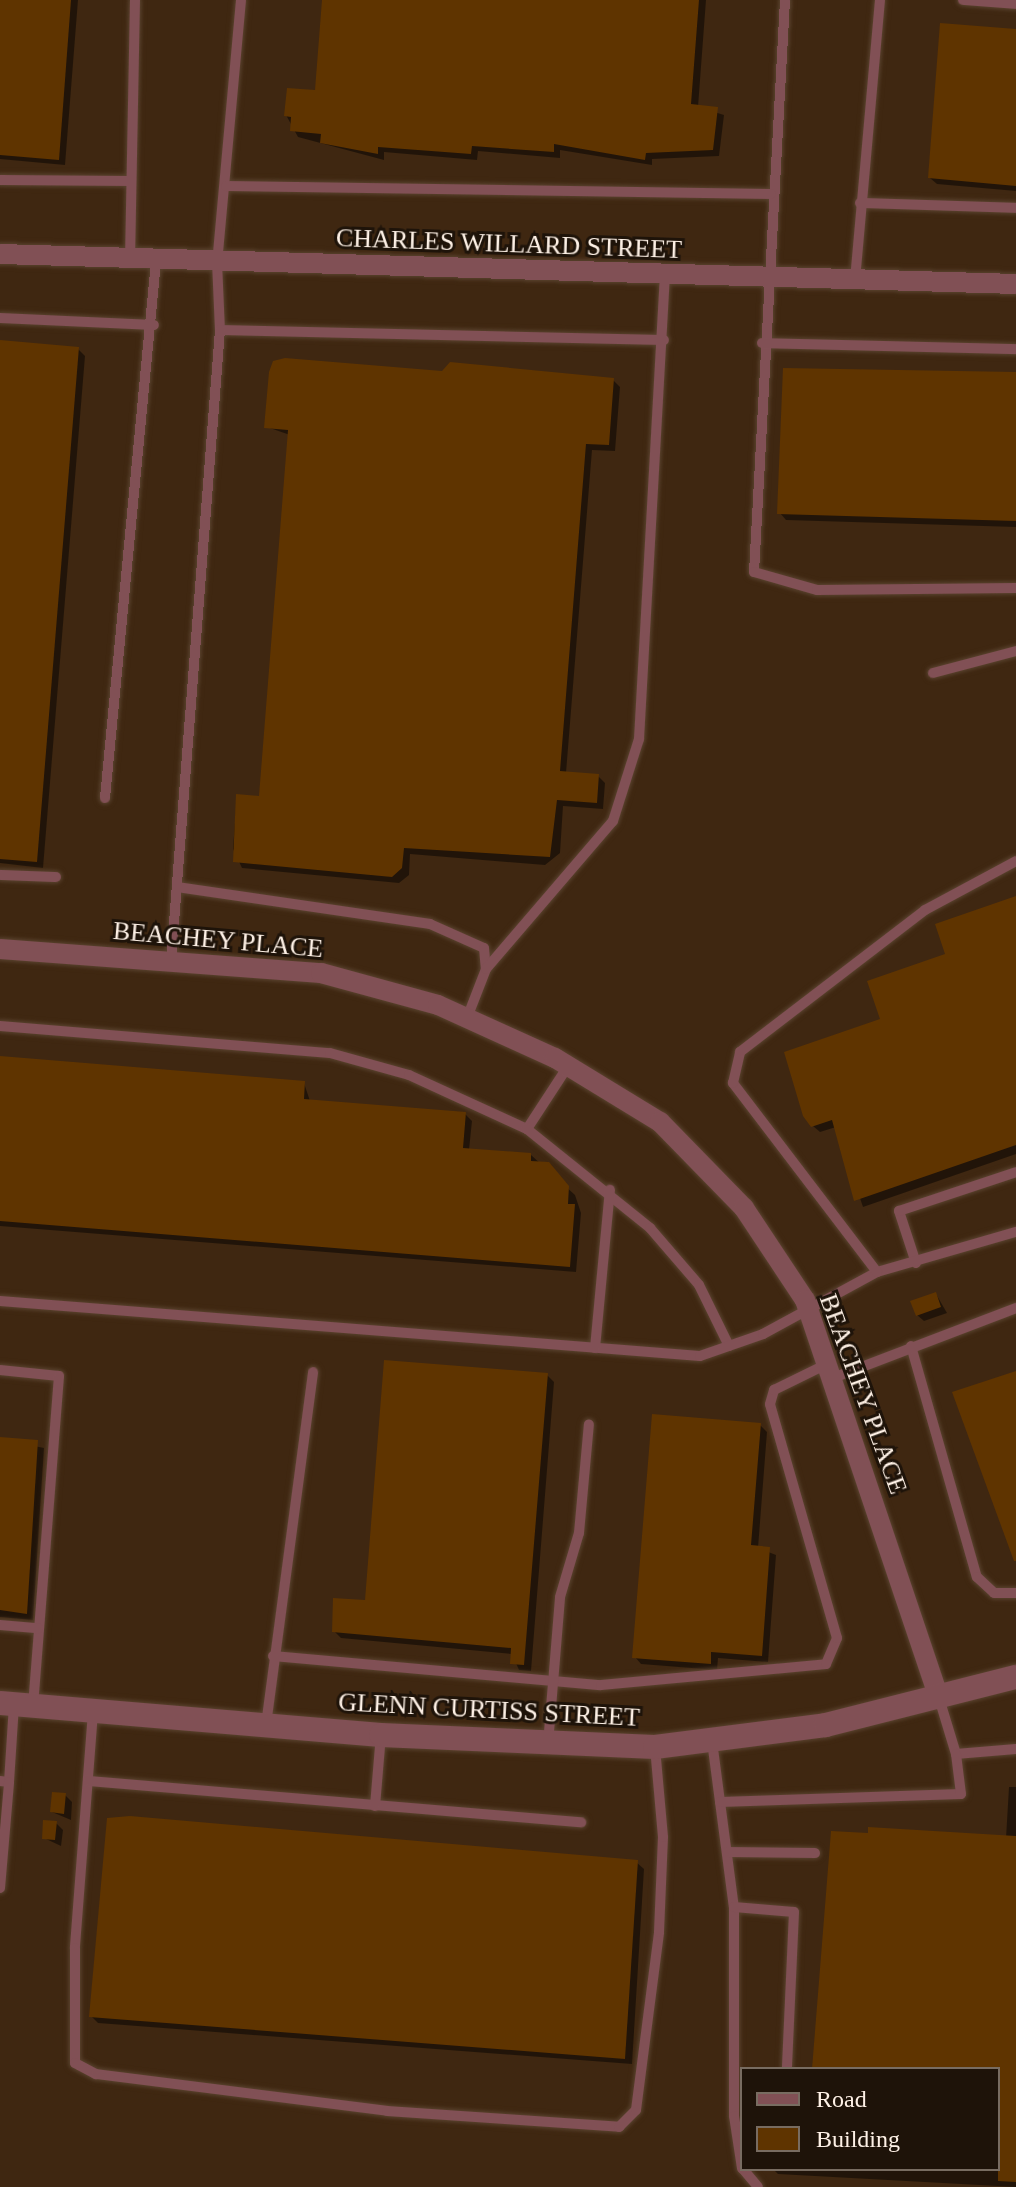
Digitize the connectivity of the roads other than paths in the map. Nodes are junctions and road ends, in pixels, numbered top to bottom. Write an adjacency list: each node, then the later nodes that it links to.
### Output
1 (135, 0): 8 (lane)
2 (241, 0): 9 (lane)
3 (785, 0): 10 (lane)
4 (880, 0): 11 (lane)
5 (963, 0): 6 (lane)
6 (1016, 4)
7 (0, 180): 8 (lane)
8 (131, 181): 14 (lane)
9 (226, 186): 10 (lane); 16 (lane)
10 (771, 194): 18 (lane)
11 (860, 203): 12 (lane); 19 (lane)
12 (1016, 208)
13 (0, 254): 14 (street, CHARLES WILLARD STREET)
14 (130, 260): 15 (street, CHARLES WILLARD STREET)
15 (156, 261): 16 (street, CHARLES WILLARD STREET); 22 (lane)
16 (217, 262): 17 (street, CHARLES WILLARD STREET); 23 (lane)
17 (665, 275): 18 (street, CHARLES WILLARD STREET); 24 (lane)
18 (765, 277): 19 (street, CHARLES WILLARD STREET); 25 (lane)
19 (855, 280): 20 (street, CHARLES WILLARD STREET)
20 (1016, 284)
21 (0, 318): 22 (lane)
22 (154, 325): 30 (lane)
23 (220, 330): 24 (lane); 34 (lane)
24 (664, 340): 37 (lane)
25 (762, 343): 26 (lane); 27 (lane)
26 (1016, 349)
27 (1016, 588)
28 (1016, 651): 29 (lane)
29 (933, 673)
30 (105, 798)
31 (1016, 861): 46 (lane)
32 (0, 875): 33 (lane)
33 (56, 877)
34 (177, 887): 36 (lane); 37 (lane)
35 (0, 949): 36 (street, BEACHEY PLACE)
36 (171, 961): 38 (street, BEACHEY PLACE)
37 (486, 969): 38 (lane)
38 (467, 1018): 40 (street, BEACHEY PLACE)
39 (0, 1026): 41 (lane)
40 (568, 1066): 41 (lane); 49 (street, BEACHEY PLACE)
41 (527, 1129): 43 (lane)
42 (1016, 1172): 45 (lane)
43 (610, 1190): 50 (lane); 52 (lane)
44 (1016, 1232): 45 (lane)
45 (916, 1263): 46 (lane)
46 (877, 1272): 49 (lane)
47 (0, 1301): 52 (lane)
48 (1016, 1308): 51 (lane)
49 (809, 1312): 50 (lane); 54 (street, BEACHEY PLACE)
50 (729, 1346): 52 (lane)
51 (911, 1346): 54 (lane); 57 (lane)
52 (595, 1348)
53 (0, 1370): 59 (lane)
54 (830, 1370): 62 (lane); 63 (street, BEACHEY PLACE)
55 (313, 1372): 60 (lane)
56 (589, 1424): 62 (lane)
57 (1016, 1593)
58 (0, 1625): 59 (lane)
59 (38, 1628): 64 (lane)
60 (273, 1656): 62 (lane); 66 (lane)
61 (1016, 1677): 63 (street, GLENN CURTISS STREET)
62 (554, 1678): 69 (lane)
63 (939, 1698): 68 (street, GLENN CURTISS STREET); 72 (lane)
64 (16, 1704): 65 (street, GLENN CURTISS STREET); 74 (lane)
65 (93, 1710): 66 (street, GLENN CURTISS STREET); 73 (lane)
66 (266, 1725): 67 (street, GLENN CURTISS STREET)
67 (381, 1735): 69 (street, GLENN CURTISS STREET); 76 (lane)
68 (712, 1741): 70 (street, GLENN CURTISS STREET); 75 (lane)
69 (548, 1746): 70 (street, GLENN CURTISS STREET)
70 (655, 1747): 73 (lane)
71 (1016, 1749): 72 (lane)
72 (956, 1754): 75 (lane)
73 (88, 1781): 76 (lane)
74 (4, 1782): 80 (lane)
75 (720, 1802): 78 (lane)
76 (375, 1806): 77 (lane)
77 (581, 1822)
78 (727, 1852): 79 (lane); 81 (lane)
79 (815, 1853)
80 (0, 1888)
81 (734, 1907): 82 (lane); 83 (lane)
82 (787, 2067)
83 (738, 2116): 84 (lane)
84 (740, 2142)
85 (745, 2171): 86 (lane)
86 (758, 2187)

